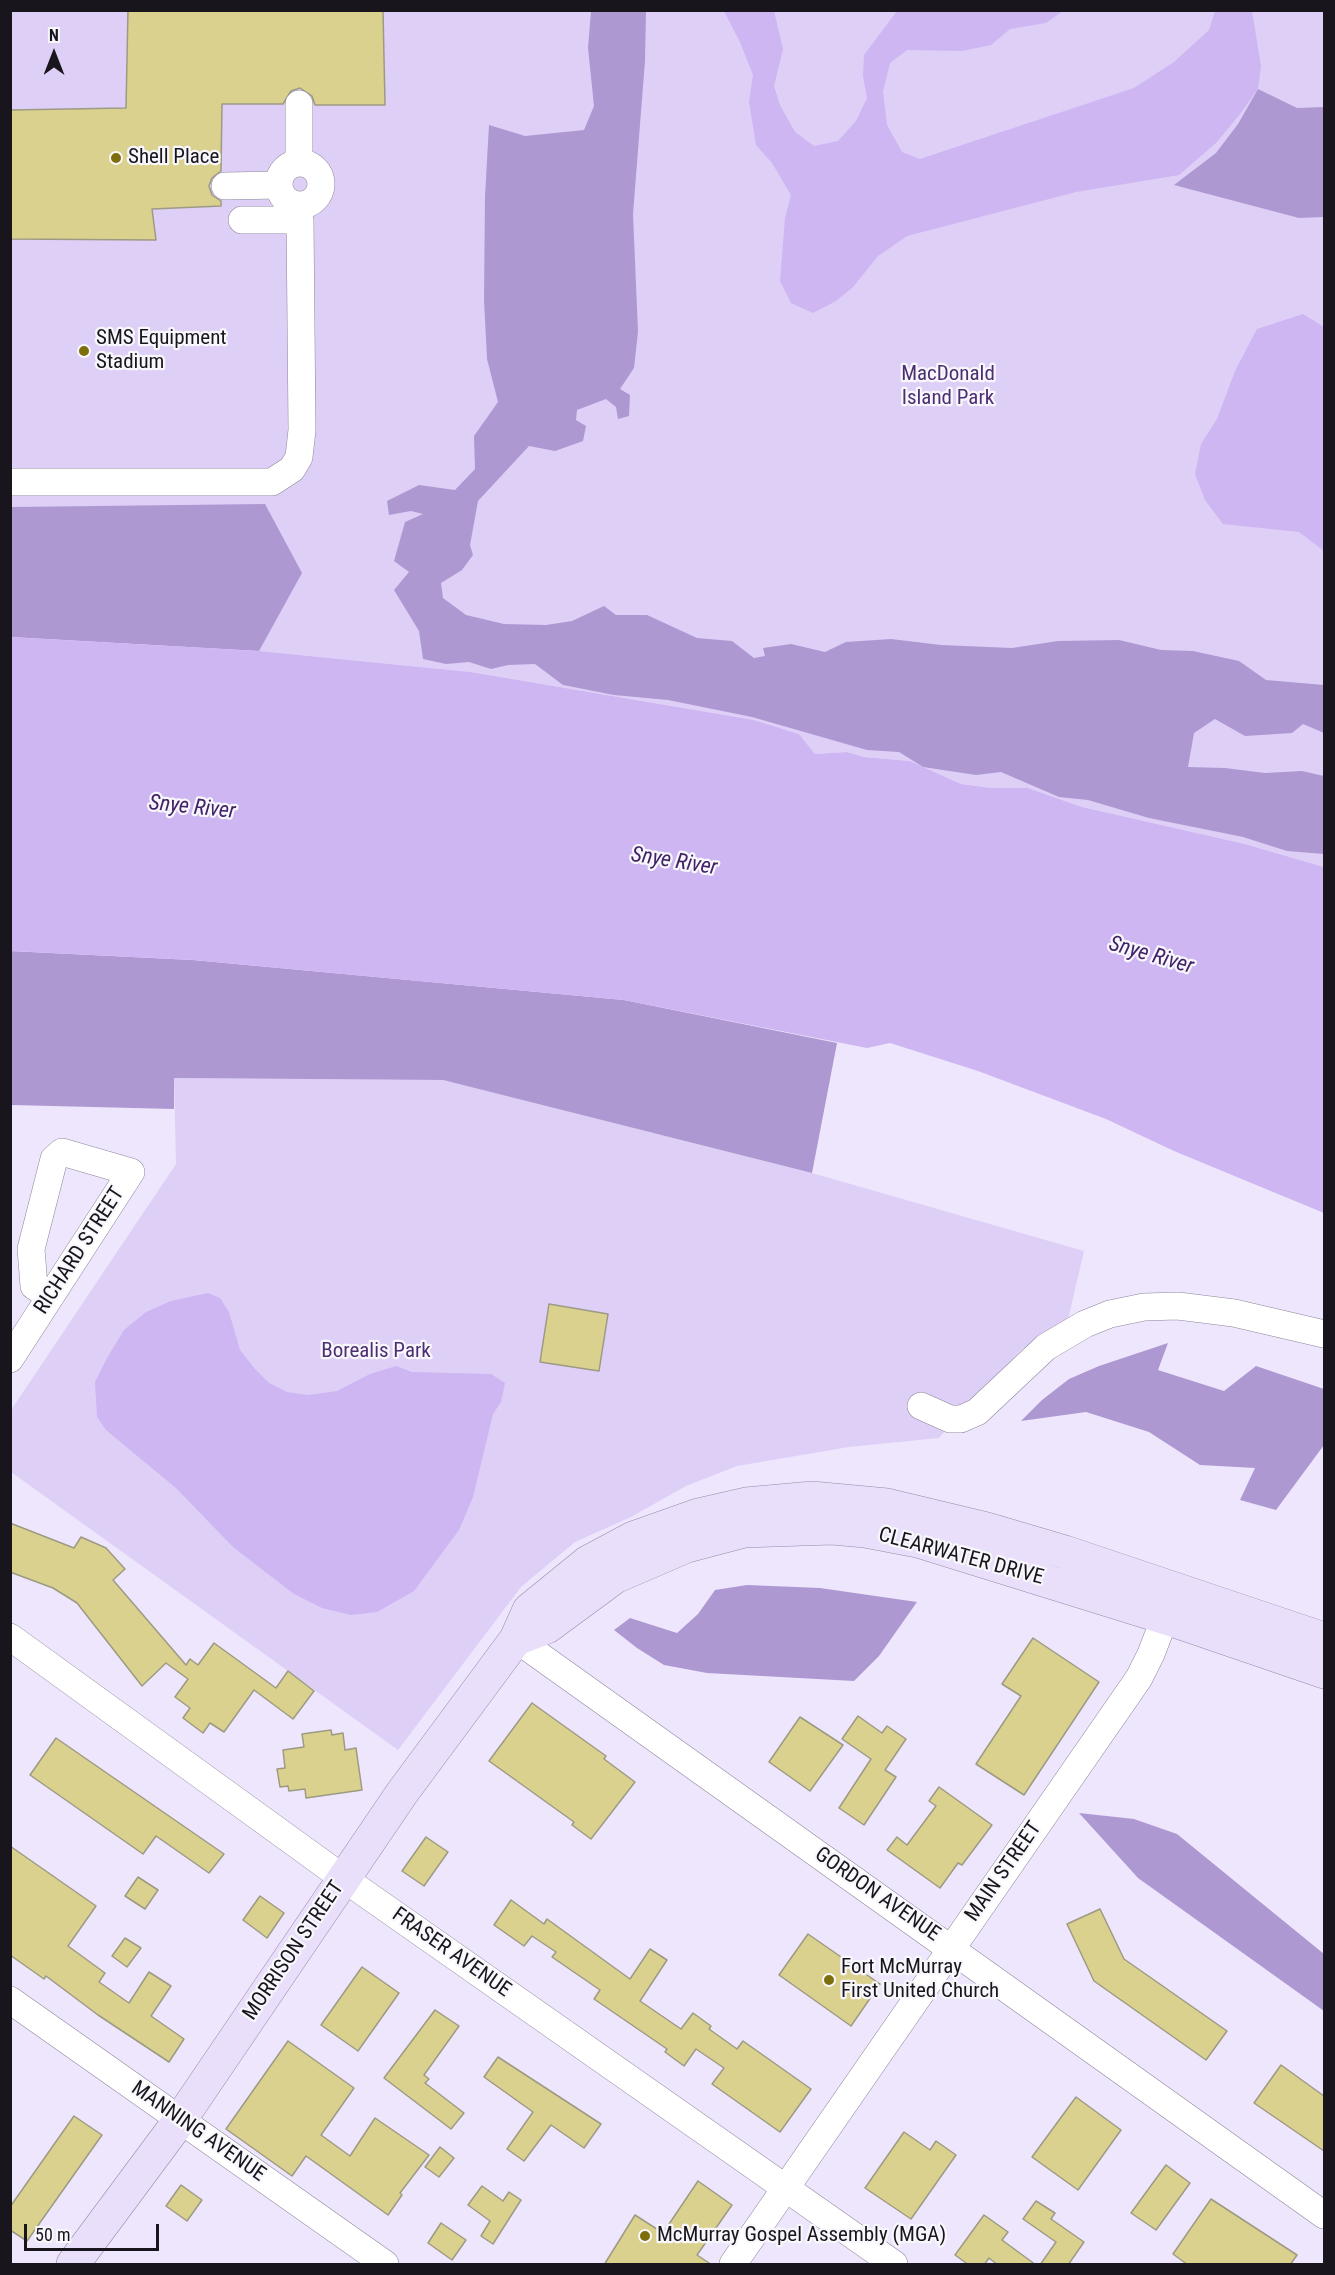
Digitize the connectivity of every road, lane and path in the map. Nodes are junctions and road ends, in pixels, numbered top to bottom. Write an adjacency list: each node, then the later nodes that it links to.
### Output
1 (299, 104): 2 (street)
2 (299, 163): 3 (street); 5 (street)
3 (279, 185): 4 (street); 5 (street)
4 (225, 186)
5 (300, 213): 6 (street); 7 (street)
6 (242, 220)
7 (10, 482)
8 (50, 1297): 8 (street, RICHARD STREET); 10 (street, RICHARD STREET)
9 (1324, 1334): 11 (street)
10 (10, 1359)
11 (921, 1406)
12 (1171, 1603): 14 (main road, CLEARWATER DRIVE); 15 (main road, CLEARWATER DRIVE); 16 (main road, CLEARWATER DRIVE); 18 (street, MAIN STREET)
13 (10, 1637): 17 (street, FRASER AVENUE)
14 (516, 1639): 17 (main road, MORRISON STREET); 18 (street, GORDON AVENUE)
15 (1324, 1639)
16 (1324, 1672)
17 (343, 1878): 20 (main road, MORRISON STREET); 21 (street, FRASER AVENUE)
18 (951, 1948): 21 (street, MAIN STREET); 22 (street, GORDON AVENUE)
19 (10, 2000): 20 (street, MANNING AVENUE)
20 (180, 2120): 23 (main road, MORRISON STREET); 24 (street, MANNING AVENUE)
21 (787, 2188): 25 (street, MAIN STREET); 26 (street, FRASER AVENUE)
22 (1324, 2215)
23 (74, 2265)
24 (385, 2265)
25 (733, 2265)
26 (894, 2265)

